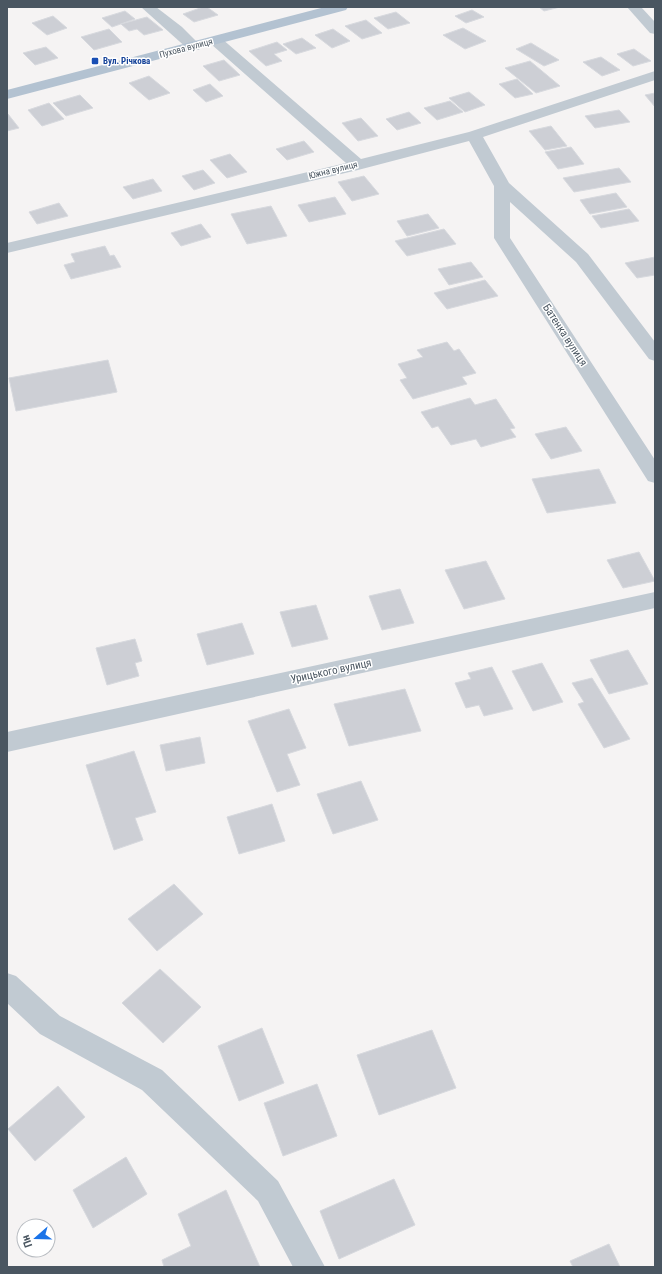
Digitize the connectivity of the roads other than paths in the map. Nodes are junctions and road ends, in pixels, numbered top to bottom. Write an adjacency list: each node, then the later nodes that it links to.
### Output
1 (148, 7): 6 (street)
2 (341, 7): 5 (main road, Пухова вулиця)
3 (634, 7): 4 (street)
4 (655, 30)
5 (216, 40): 6 (main road, Пухова вулиця); 10 (street)
6 (194, 47): 8 (main road, Пухова вулиця)
7 (655, 75): 9 (street, Южна вулиця)
8 (7, 95)
9 (474, 135): 10 (street, Южна вулиця); 11 (street, Батенка вулиця)
10 (358, 165): 12 (street, Южна вулиця)
11 (502, 186): 13 (street, Батенка вулиця); 14 (street, Батенка вулиця)
12 (7, 248)
13 (655, 355)
14 (655, 476)
15 (655, 600): 16 (street, Урицького вулиця)
16 (7, 742)
17 (7, 985): 18 (street)
18 (310, 1267)

